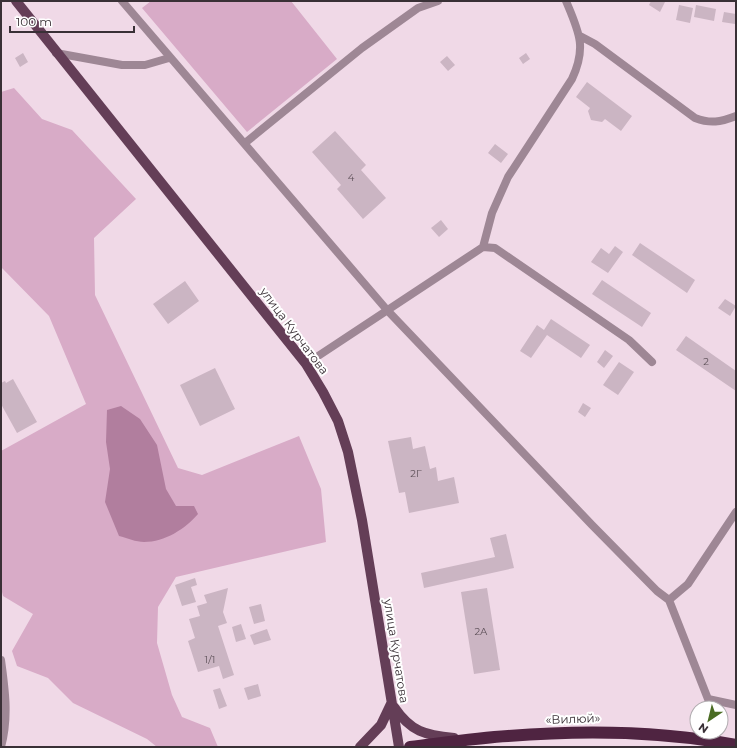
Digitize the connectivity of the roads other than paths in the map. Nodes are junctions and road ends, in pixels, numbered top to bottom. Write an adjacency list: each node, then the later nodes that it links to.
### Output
1 (16, 1): 6 (main road, улица Курчатова)
2 (122, 1): 7 (street)
3 (438, 1): 9 (street)
4 (566, 1): 5 (street)
5 (580, 36): 8 (street); 10 (street)
6 (56, 53): 7 (street); 13 (main road, улица Курчатова)
7 (169, 58): 9 (street)
8 (736, 116)
9 (245, 143): 11 (street)
10 (483, 247): 11 (street); 12 (street)
11 (387, 310): 13 (street); 15 (street)
12 (652, 362)
13 (306, 364): 17 (main road, улица Курчатова)
14 (736, 512): 15 (street)
15 (669, 600): 18 (street)
16 (1, 660): 21 (street)
17 (391, 704): 19 (main road); 22 (main road); 23 (main road, улица Курчатова)
18 (736, 705)
19 (472, 740): 20 (highway, «Вилюй»); 24 (highway, «Вилюй»)
20 (736, 745)
21 (1, 747)
22 (360, 747)
23 (399, 747)
24 (410, 747)

